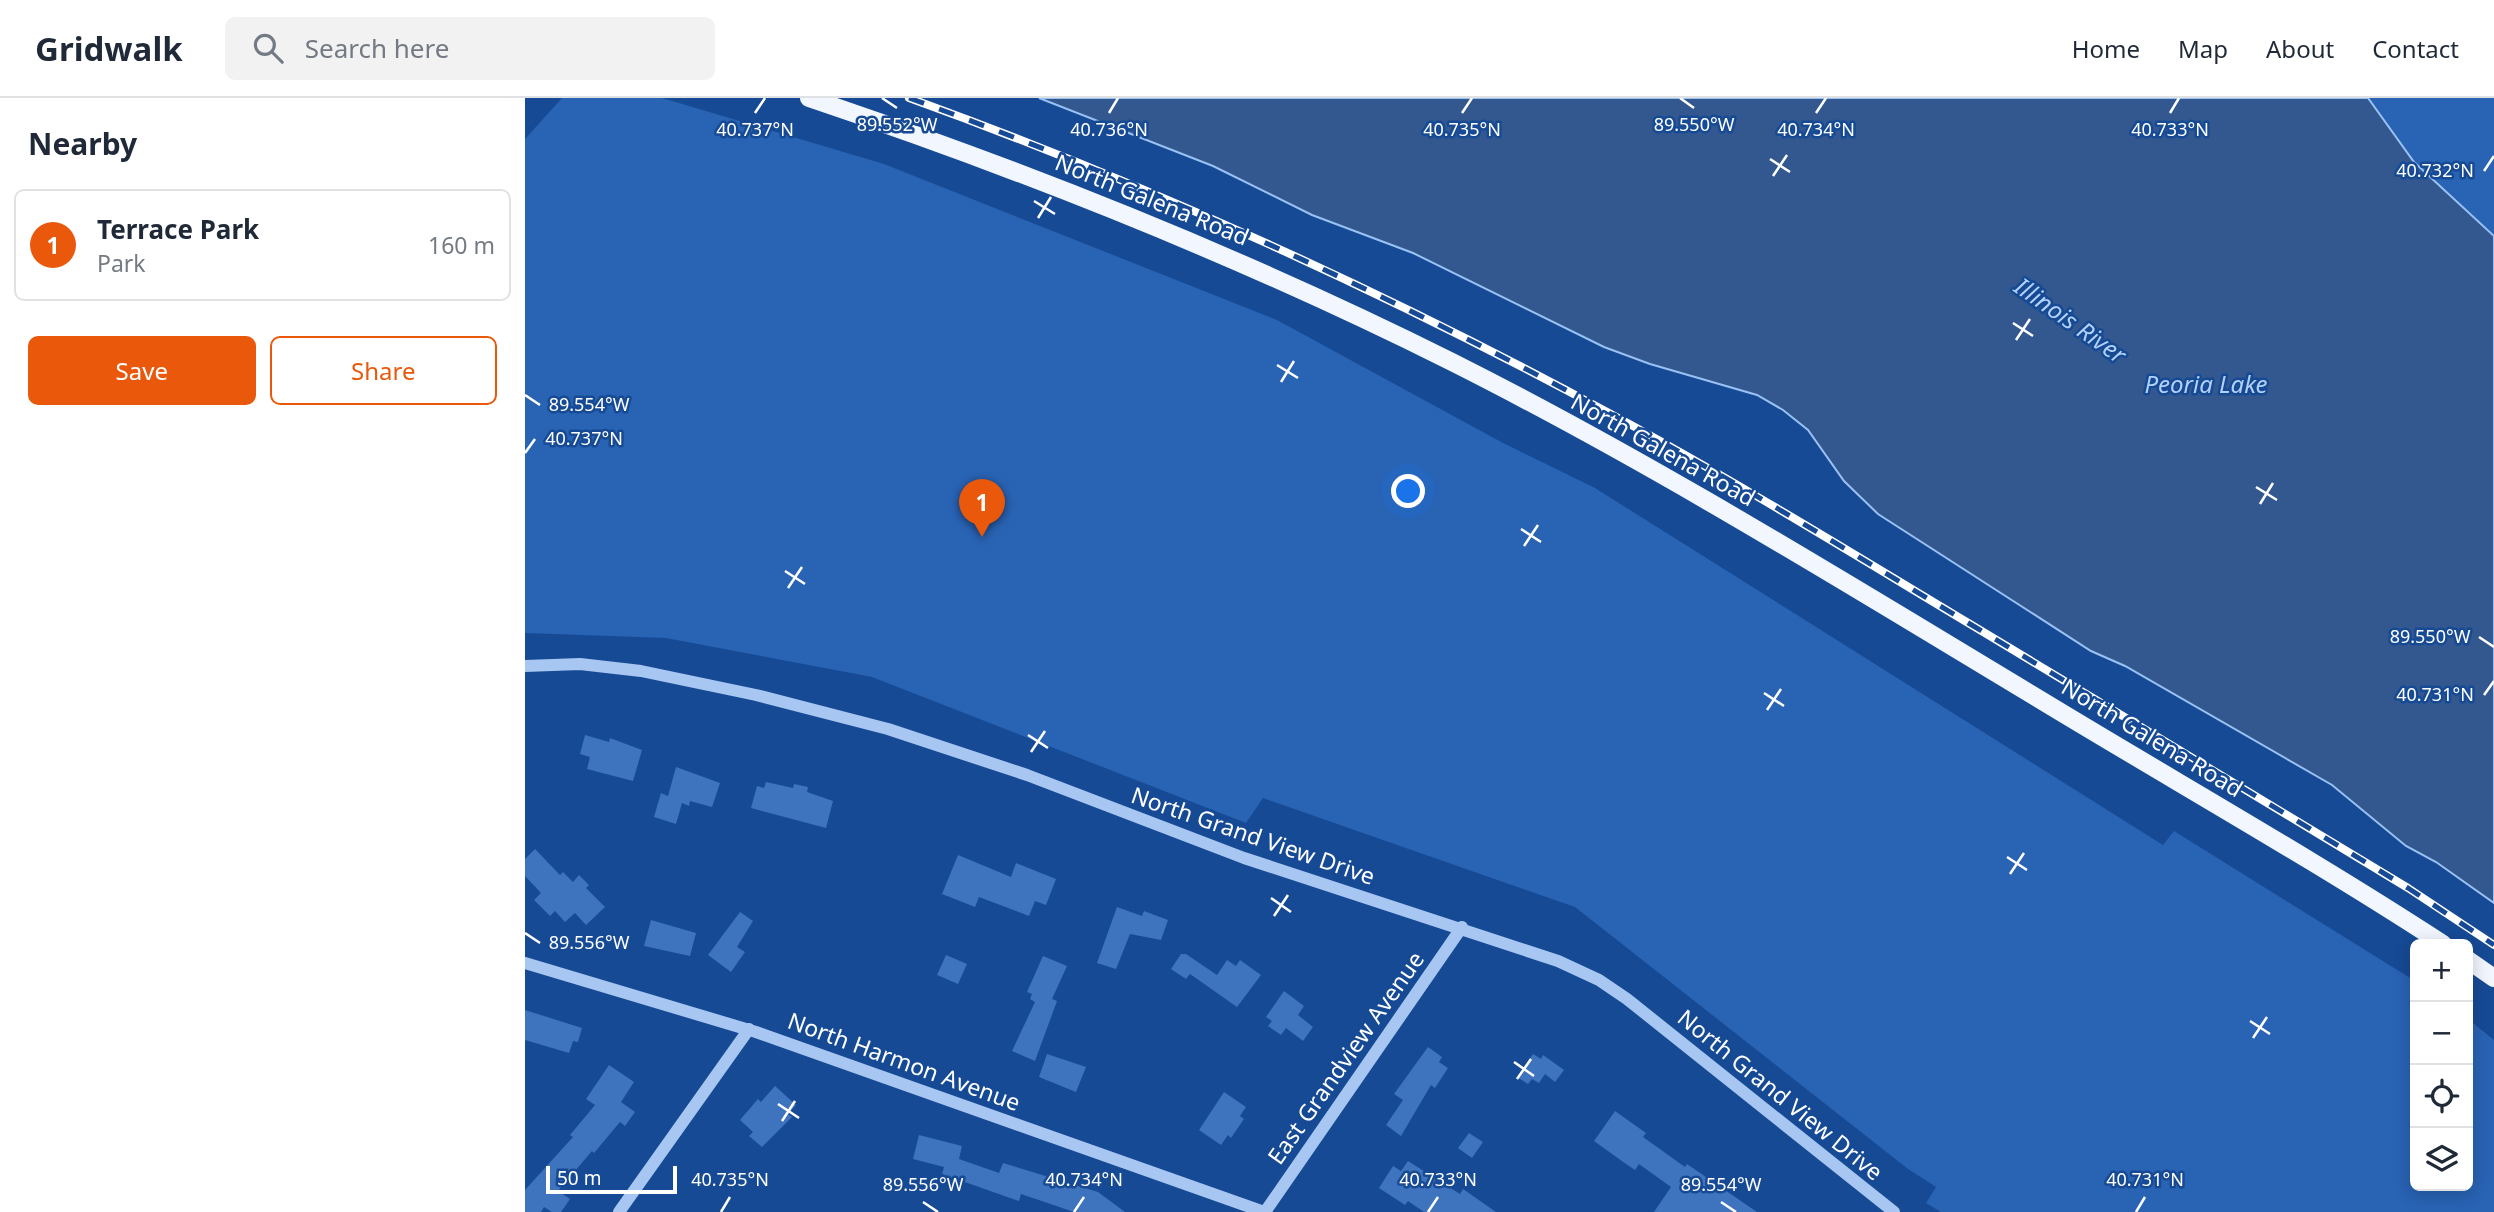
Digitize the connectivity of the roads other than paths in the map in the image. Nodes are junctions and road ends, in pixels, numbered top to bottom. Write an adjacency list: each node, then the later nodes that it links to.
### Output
1 (809, 98): 4 (main road, North Galena Road)
2 (525, 666): 3 (street, North Grand View Drive)
3 (1462, 928): 10 (street, East Grandview Avenue); 11 (street, North Grand View Drive)
4 (2435, 939)
5 (525, 963): 8 (street, North Harmon Avenue)
6 (2473, 963): 7 (main road)
7 (2494, 978)
8 (748, 1029): 9 (street); 10 (street, North Harmon Avenue)
9 (619, 1212)
10 (1265, 1212)
11 (1894, 1212)

